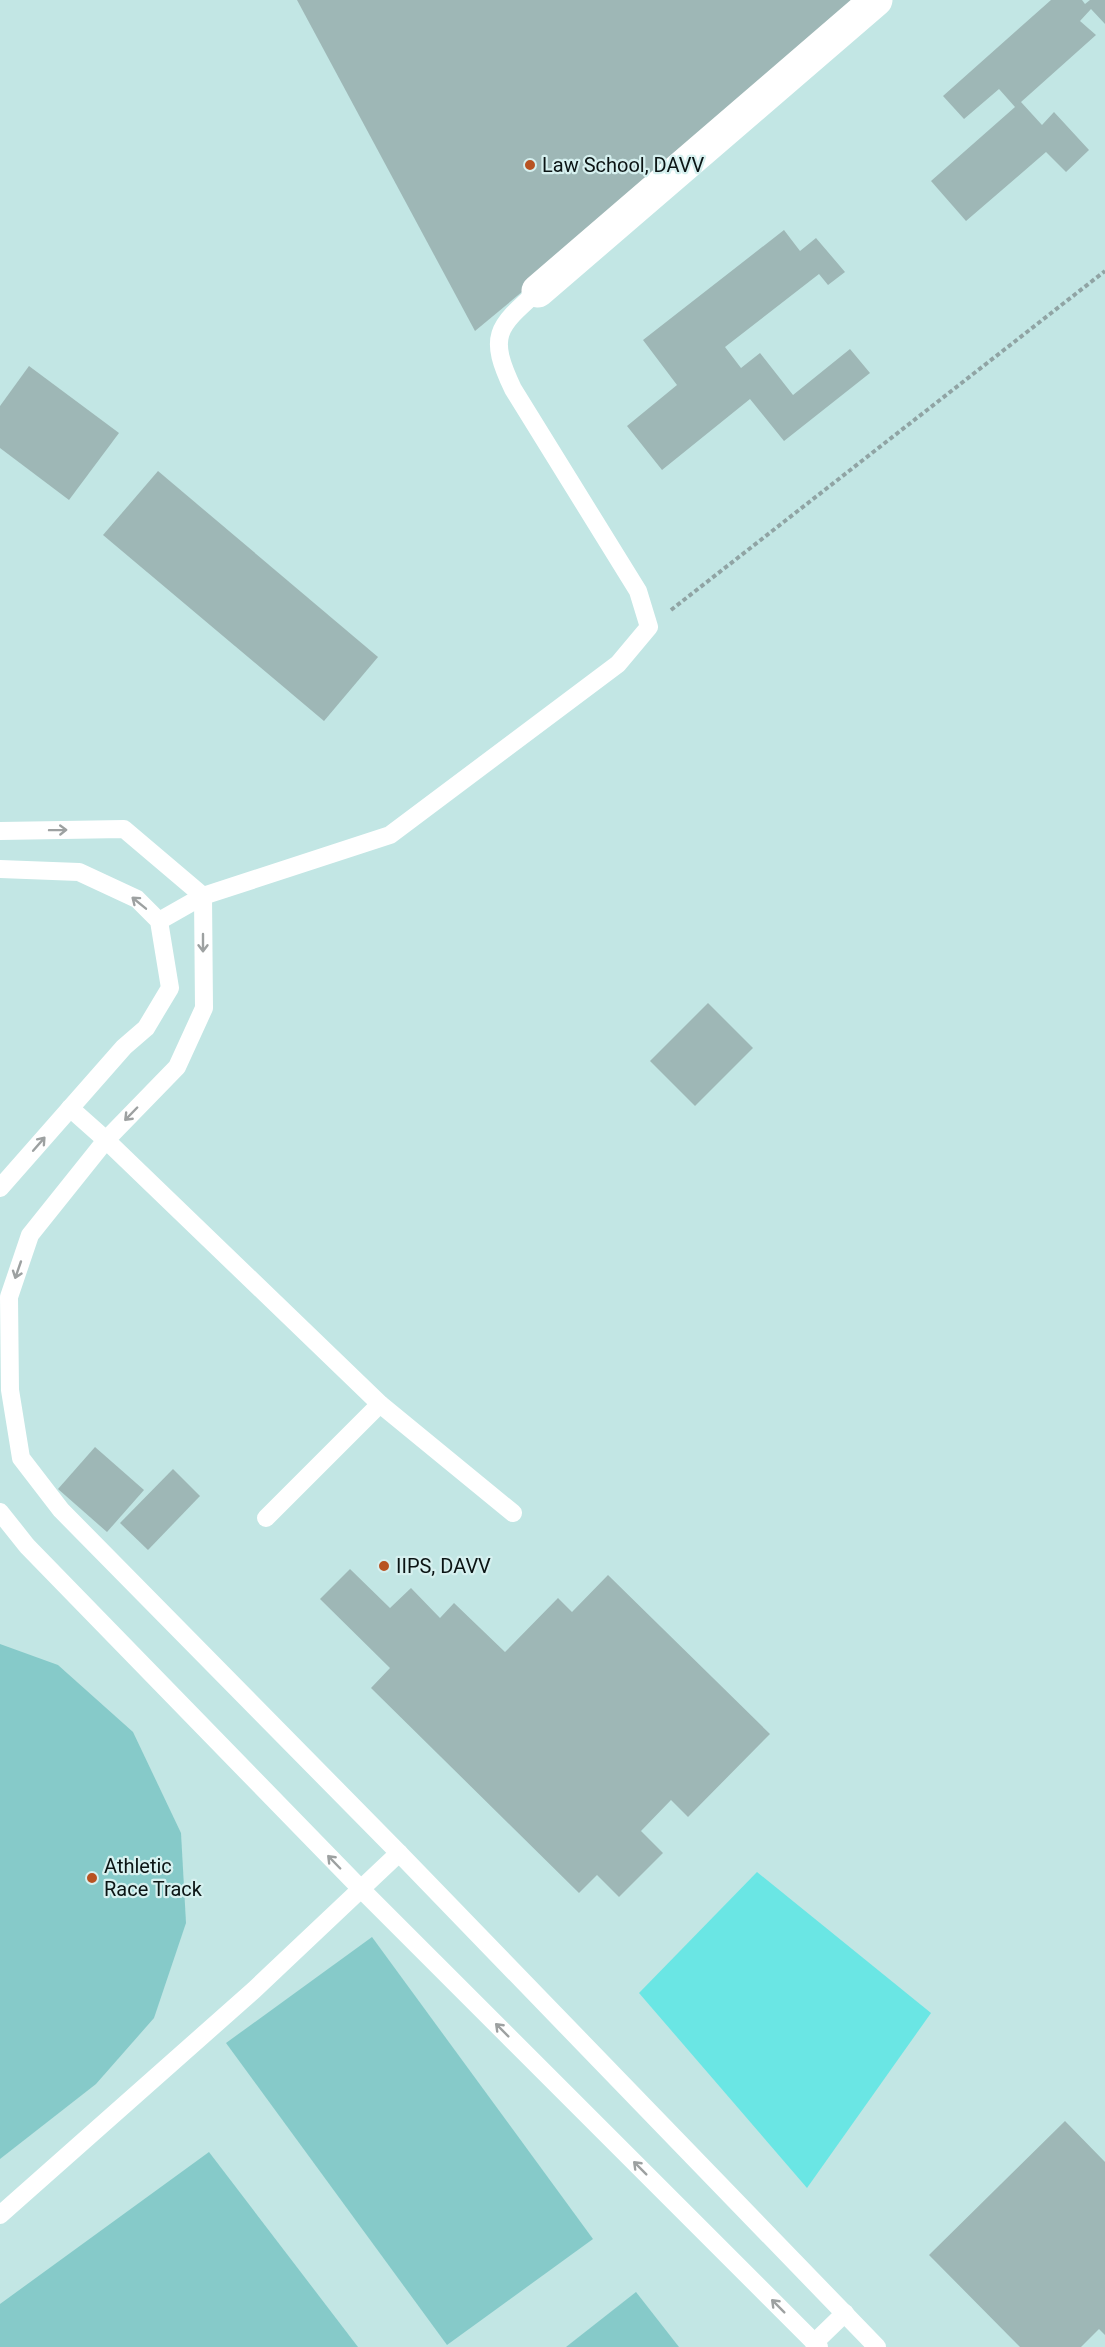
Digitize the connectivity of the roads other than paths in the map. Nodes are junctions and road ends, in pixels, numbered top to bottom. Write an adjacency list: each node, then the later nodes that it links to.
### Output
1 (876, 0): 2 (street)
2 (538, 291): 5 (lane)
3 (0, 831): 5 (lane, one-way to 5)
4 (0, 869): 6 (lane, one-way to 4)
5 (203, 896): 6 (lane); 8 (lane, one-way to 8)
6 (159, 921): 7 (lane)
7 (70, 1108): 8 (lane); 9 (lane, one-way to 7)
8 (106, 1140): 10 (lane); 14 (lane, one-way to 14)
9 (0, 1188)
10 (380, 1404): 12 (lane); 13 (lane)
11 (0, 1512): 15 (lane, one-way to 11)
12 (513, 1513)
13 (266, 1518)
14 (399, 1853): 15 (lane); 17 (lane)
15 (361, 1889): 16 (lane); 18 (lane, one-way to 15)
16 (0, 2215)
17 (845, 2313): 18 (lane); 19 (lane)
18 (817, 2345)
19 (877, 2347)

